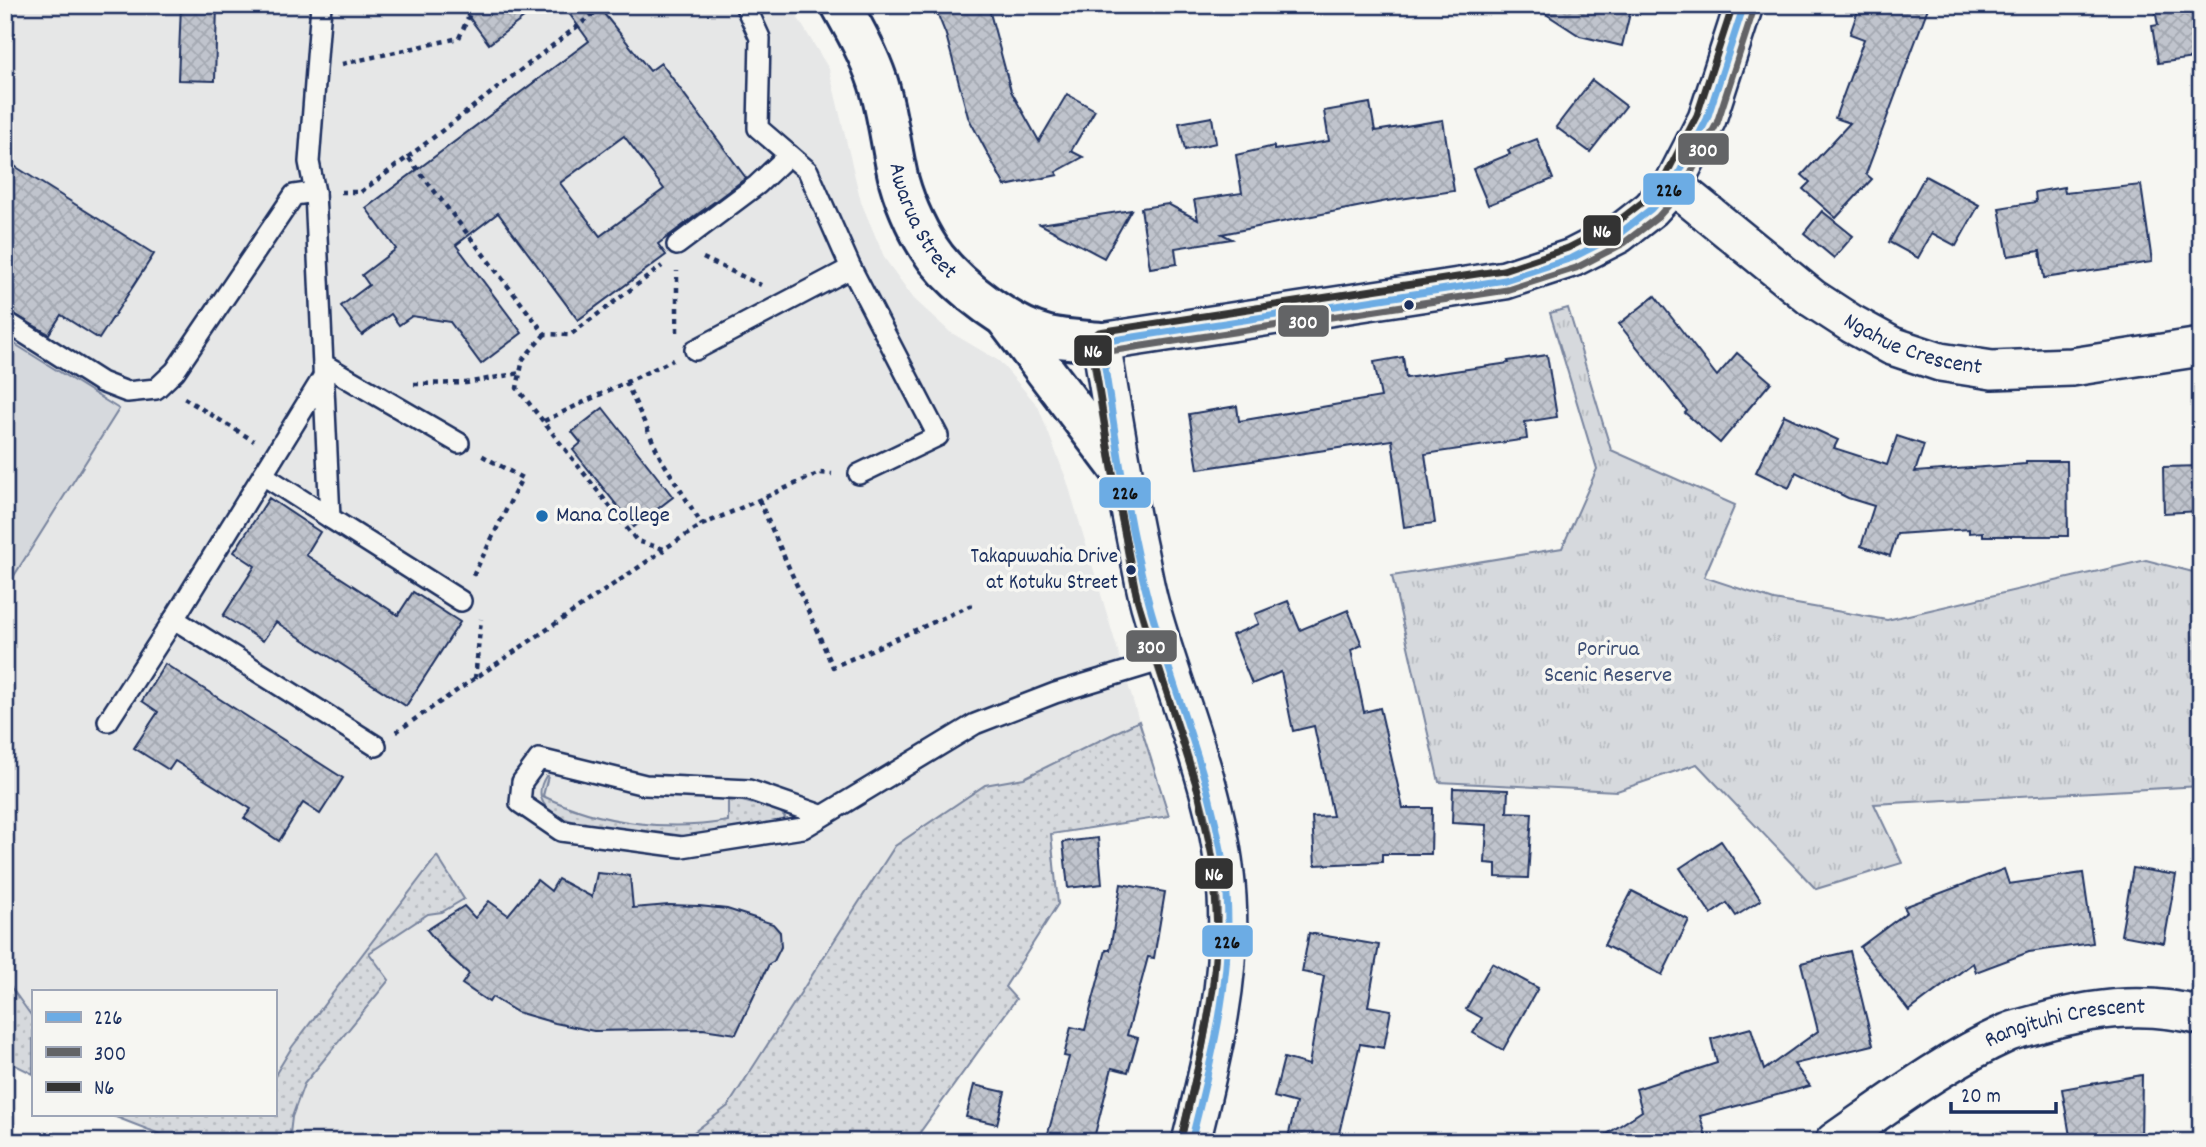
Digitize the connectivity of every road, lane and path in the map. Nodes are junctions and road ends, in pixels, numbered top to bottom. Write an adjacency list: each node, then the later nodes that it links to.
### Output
1 (321, 5): 7 (lane)
2 (474, 5): 7 (path)
3 (745, 5): 8 (lane)
4 (841, 5): 15 (street, Awarua Street)
5 (1744, 5): 10 (street)
6 (600, 7): 9 (path)
7 (316, 69): 11 (lane)
8 (789, 155): 12 (lane); 13 (lane)
9 (408, 157): 11 (path); 17 (path)
10 (1673, 185): 18 (street); 19 (street, Ngahue Crescent)
11 (315, 192): 16 (lane); 22 (lane)
12 (677, 245): 14 (path); 17 (path); 21 (path)
13 (851, 268): 14 (lane); 31 (lane)
14 (792, 299): 20 (lane)
15 (1004, 316): 18 (street, Awarua Street); 30 (street)
16 (5, 321)
17 (545, 334): 23 (path)
18 (1101, 342): 30 (street)
19 (2201, 347)
20 (695, 350): 21 (path)
21 (677, 359): 24 (path)
22 (323, 371): 26 (lane); 32 (lane); 34 (lane)
23 (520, 373): 26 (path); 27 (path)
24 (626, 382): 27 (path); 35 (path)
25 (187, 400): 28 (path)
26 (400, 408): 29 (lane)
27 (544, 421): 36 (path)
28 (235, 429)
29 (459, 443): 37 (path)
30 (1121, 471): 40 (street)
31 (859, 474): 33 (path)
32 (263, 475): 34 (lane); 39 (lane)
33 (759, 500): 35 (path); 38 (path)
34 (330, 518): 37 (lane)
35 (702, 525): 36 (path)
36 (664, 549): 41 (path)
37 (460, 601): 41 (path)
38 (974, 604)
39 (174, 619): 42 (lane); 43 (lane)
40 (1167, 659): 44 (lane); 46 (street)
41 (475, 679): 43 (path)
42 (108, 721)
43 (376, 746)
44 (821, 815): 44 (lane)
45 (2201, 1016): 47 (street, Rangituhi Crescent)
46 (1191, 1142)
47 (1834, 1142)

